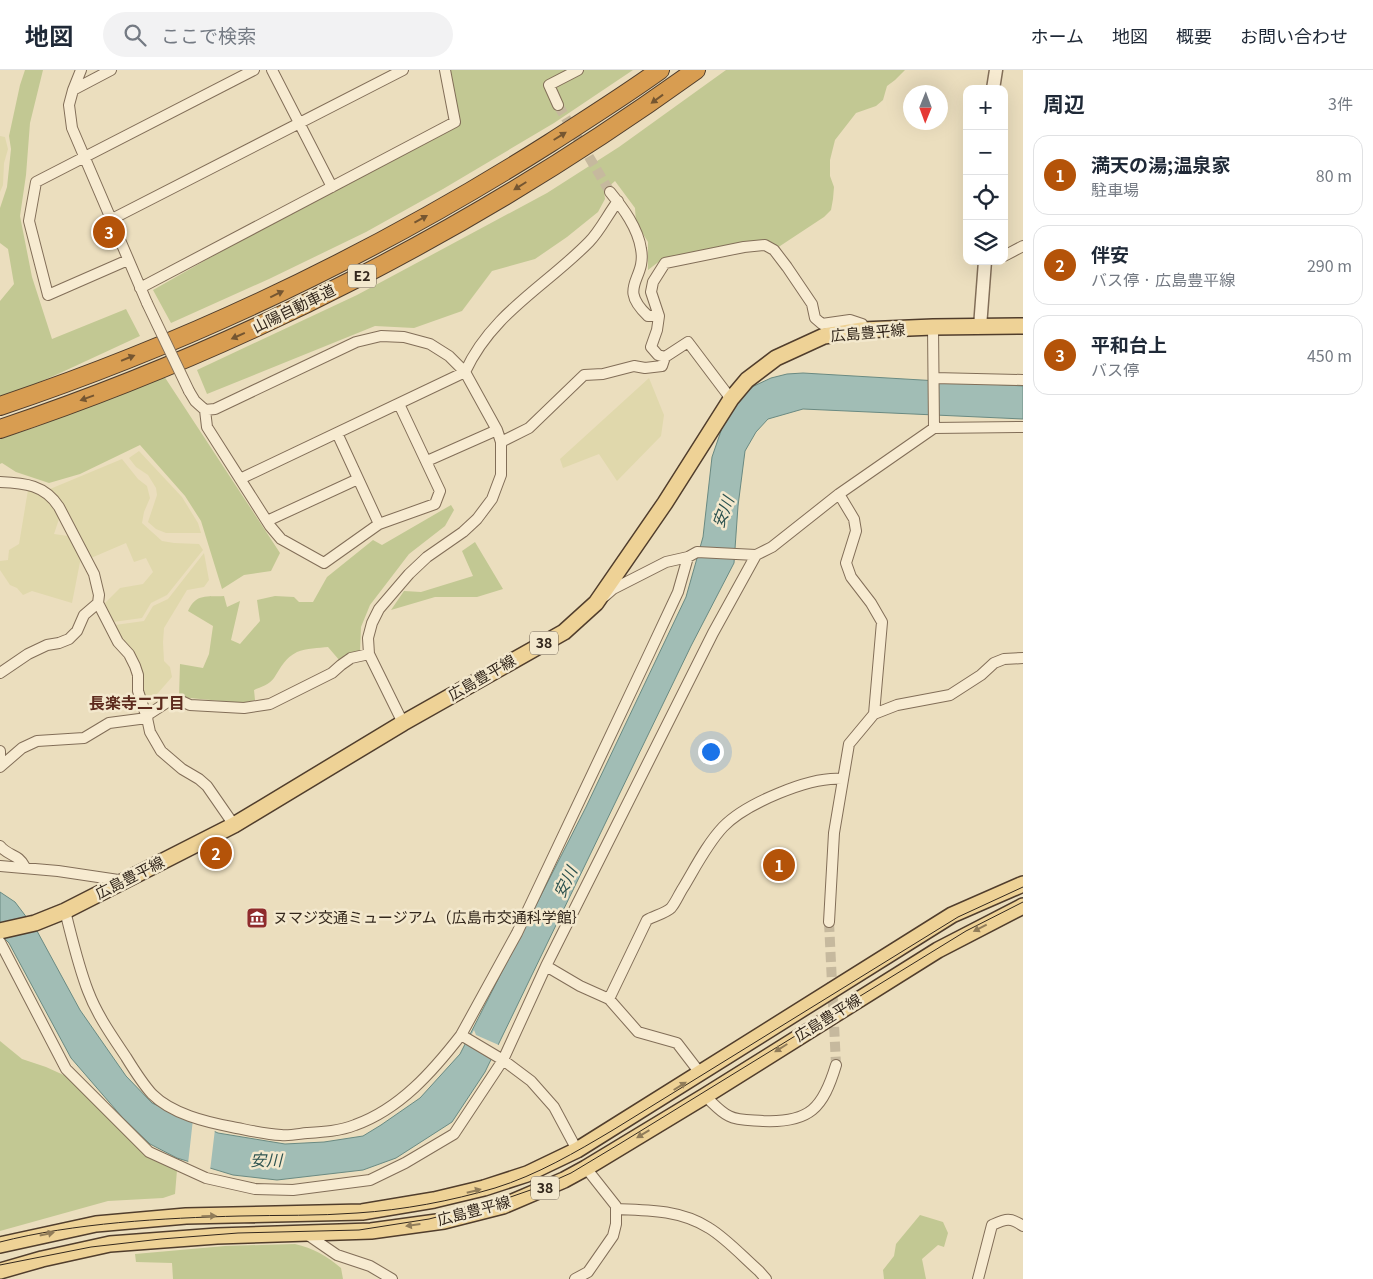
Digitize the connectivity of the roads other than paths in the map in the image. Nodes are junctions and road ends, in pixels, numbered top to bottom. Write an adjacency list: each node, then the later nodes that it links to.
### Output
1 (81, 70): 12 (street)
2 (111, 70): 12 (street)
3 (254, 70): 15 (street)
4 (272, 70): 14 (street)
5 (404, 70): 14 (street)
6 (445, 70): 16 (street)
7 (578, 70): 13 (street)
8 (660, 70): 36 (highway, 山陽自動車道 / E2, one-way to 8)
9 (696, 70): 40 (highway, 山陽自動車道 / E2, one-way to 40)
10 (996, 70): 11 (street)
11 (994, 85)
12 (73, 90): 15 (street)
13 (558, 105)
14 (300, 122): 16 (street); 19 (street)
15 (85, 157): 19 (street); 22 (street)
16 (332, 187): 24 (street)
17 (610, 192): 18 (street)
18 (618, 201): 25 (street); 31 (street)
19 (112, 219): 22 (street)
20 (1023, 246): 21 (street)
21 (1008, 254)
22 (128, 260): 24 (street)
23 (985, 265): 28 (street)
24 (140, 288): 37 (street, bridge)
25 (659, 316): 29 (street); 30 (street)
26 (1023, 326): 28 (main road, 広島豊平線 / 38)
27 (933, 327): 28 (main road, 広島豊平線 / 38); 29 (main road, 広島豊平線 / 38); 32 (street)
28 (980, 327)
29 (862, 330): 34 (main road, 広島豊平線 / 38)
30 (665, 357): 34 (street); 43 (street)
31 (465, 372): 35 (street); 37 (street); 41 (street)
32 (934, 380): 33 (street); 38 (street)
33 (1023, 380)
34 (731, 399): 53 (main road, 広島豊平線 / 38)
35 (399, 404): 42 (street); 44 (street)
36 (0, 406)
37 (205, 410): 45 (street)
38 (934, 426): 39 (street); 48 (street)
39 (1023, 427)
40 (0, 429)
41 (497, 430): 43 (street); 44 (street)
42 (337, 433): 45 (street); 46 (street)
43 (501, 442): 55 (street)
44 (427, 461): 50 (street)
45 (240, 479): 49 (street)
46 (358, 479): 49 (street); 50 (street)
47 (0, 482): 54 (street)
48 (838, 494): 52 (street); 58 (street)
49 (267, 522): 50 (street)
50 (379, 524)
51 (693, 554): 52 (street); 53 (street); 77 (street)
52 (756, 556): 75 (street)
53 (596, 603): 60 (main road, 広島豊平線 / 38)
54 (98, 604): 57 (street); 59 (street)
55 (369, 654): 59 (street); 60 (street)
56 (1023, 658): 58 (street)
57 (0, 673)
58 (874, 714): 63 (street)
59 (147, 718): 62 (street); 64 (street)
60 (403, 723): 64 (main road, 広島豊平線 / 38)
61 (0, 751): 62 (street)
62 (0, 767)
63 (842, 779): 72 (street); 76 (street)
64 (234, 825): 68 (main road, 広島豊平線 / 38)
65 (0, 846): 67 (street)
66 (0, 866): 67 (street)
67 (25, 867): 68 (street)
68 (125, 881): 71 (main road, 広島豊平線 / 38)
69 (1023, 884): 80 (main road, 広島豊平線 / 38)
70 (1023, 906): 81 (main road, 広島豊平線 / 38, one-way to 81)
71 (64, 911): 73 (main road, 広島豊平線 / 38); 77 (street)
72 (829, 922)
73 (0, 931)
74 (0, 942): 78 (street)
75 (546, 966): 76 (street); 78 (street)
76 (609, 999): 80 (street)
77 (464, 1037): 78 (street)
78 (503, 1060): 82 (street)
79 (836, 1065): 81 (street)
80 (700, 1073): 82 (main road, 広島豊平線 / 38, one-way to 80)
81 (706, 1096): 83 (main road, 広島豊平線 / 38, one-way to 83)
82 (578, 1150): 87 (main road, 広島豊平線 / 38, one-way to 82)
83 (586, 1168): 84 (street); 86 (main road, 広島豊平線 / 38, one-way to 86)
84 (616, 1209): 90 (street); 91 (street)
85 (1023, 1226): 92 (street)
86 (304, 1233): 88 (main road, 広島豊平線 / 38); 89 (street)
87 (0, 1245)
88 (0, 1271)
89 (392, 1279)
90 (575, 1279)
91 (766, 1279)
92 (978, 1279)

